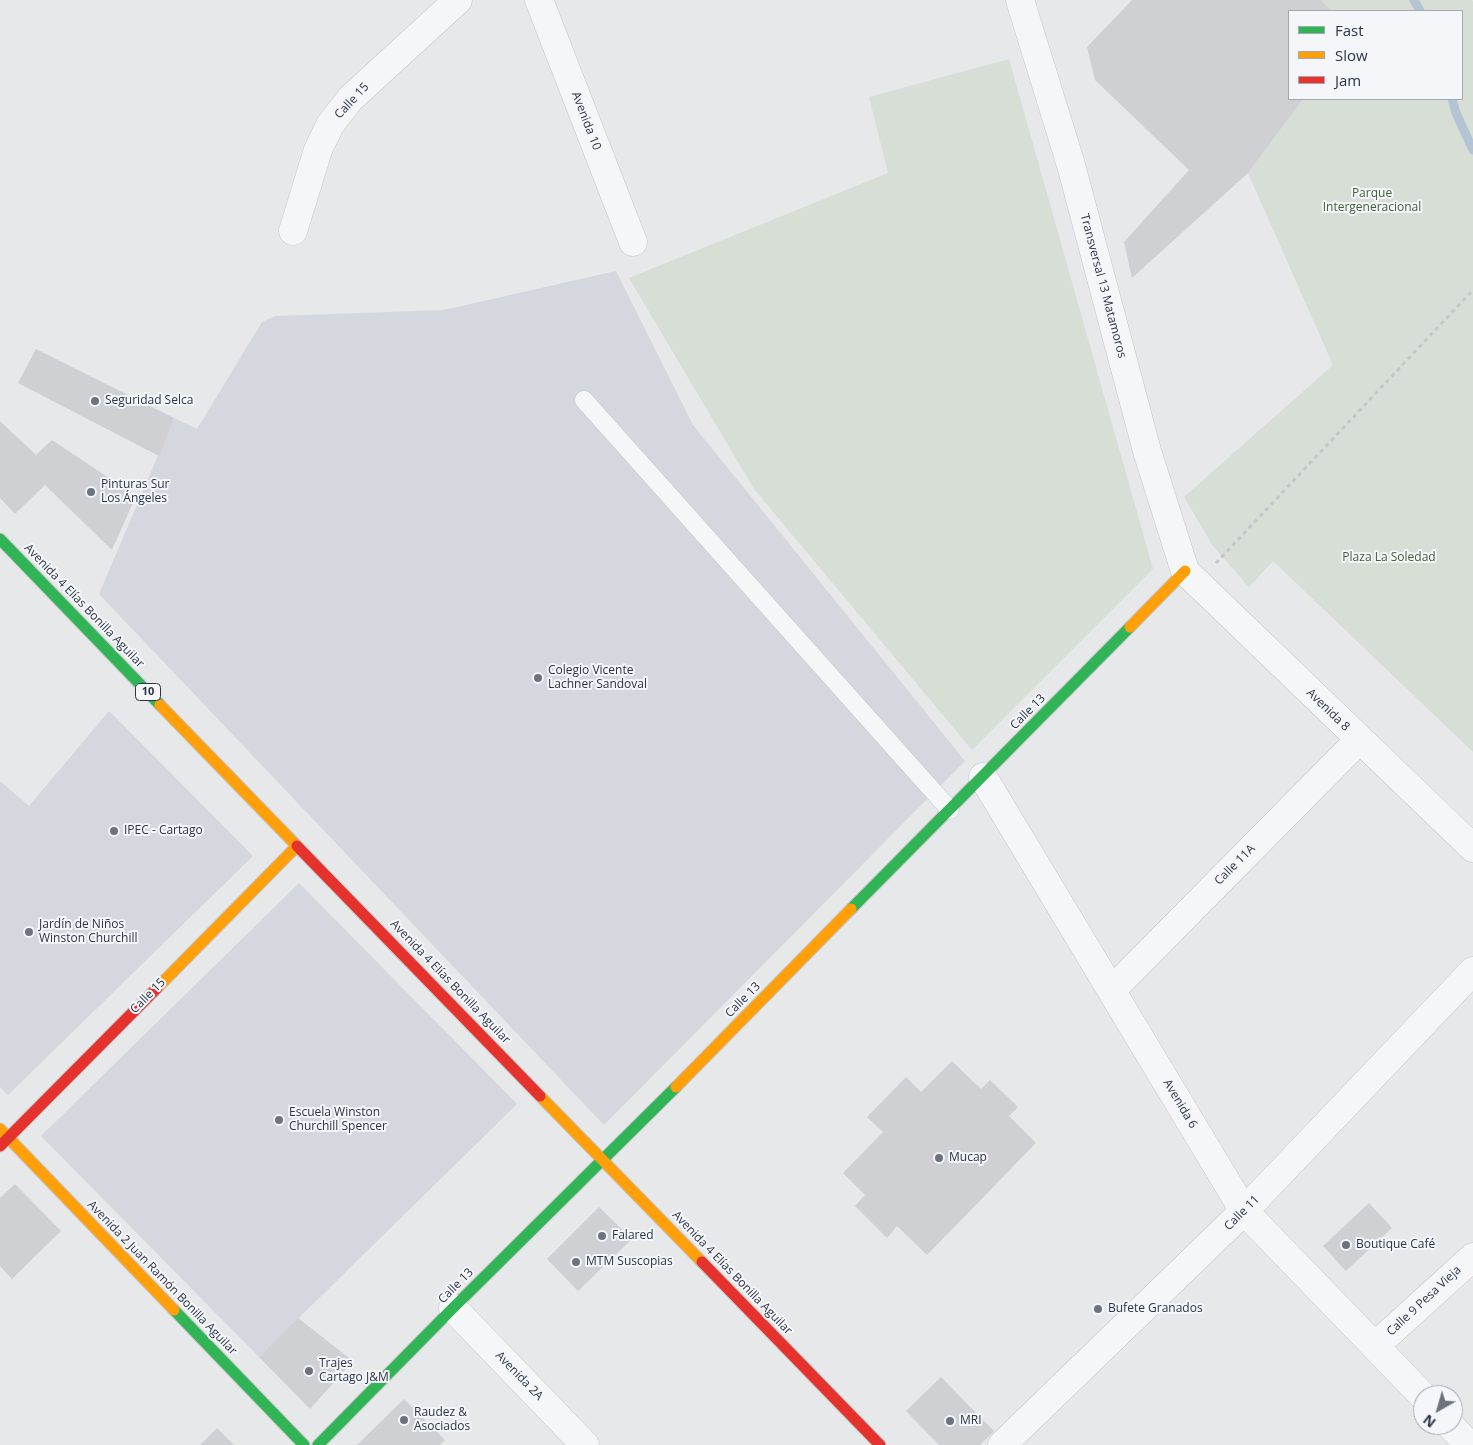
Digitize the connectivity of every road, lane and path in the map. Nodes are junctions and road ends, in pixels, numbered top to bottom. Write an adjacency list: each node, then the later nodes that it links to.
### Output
1 (458, 0): 4 (street, Calle 15)
2 (539, 0): 5 (street, Avenida 10)
3 (1020, 0): 9 (street, Transversal 13 Matamoros)
4 (294, 231)
5 (633, 242)
6 (1473, 290): 9 (path)
7 (584, 400): 12 (lane)
8 (0, 539): 13 (street, Avenida 4 Elías Bonilla Aguilar / 10)
9 (1191, 577): 10 (street, Avenida 8); 11 (street, Calle 13)
10 (1359, 740): 14 (street, Avenida 8); 16 (street, Calle 11A)
11 (983, 777): 12 (street, Calle 13); 16 (street, Avenida 6)
12 (950, 810): 18 (street, Calle 13)
13 (297, 846): 17 (street, Calle 15); 18 (street, Avenida 4 Elías Bonilla Aguilar)
14 (1473, 848)
15 (1473, 971): 19 (street, Calle 11)
16 (1112, 990): 19 (street, Avenida 6)
17 (3, 1138): 25 (street, Avenida 2 Juan Ramón Bonilla Aguilar)
18 (604, 1160): 21 (street, Calle 13); 28 (street, Avenida 4 Elías Bonilla Aguilar)
19 (1244, 1211): 22 (street, Avenida 6); 29 (street, Calle 11)
20 (1473, 1257): 22 (street, Calle 9 Pesa Vieja)
21 (453, 1308): 26 (street, Calle 13); 27 (street, Avenida 2A)
22 (1375, 1346): 23 (street, Avenida 6)
23 (1413, 1386)
24 (1460, 1435): 30 (street)
25 (304, 1445)
26 (318, 1445)
27 (585, 1445)
28 (880, 1445)
29 (1002, 1445)
30 (1469, 1445)

